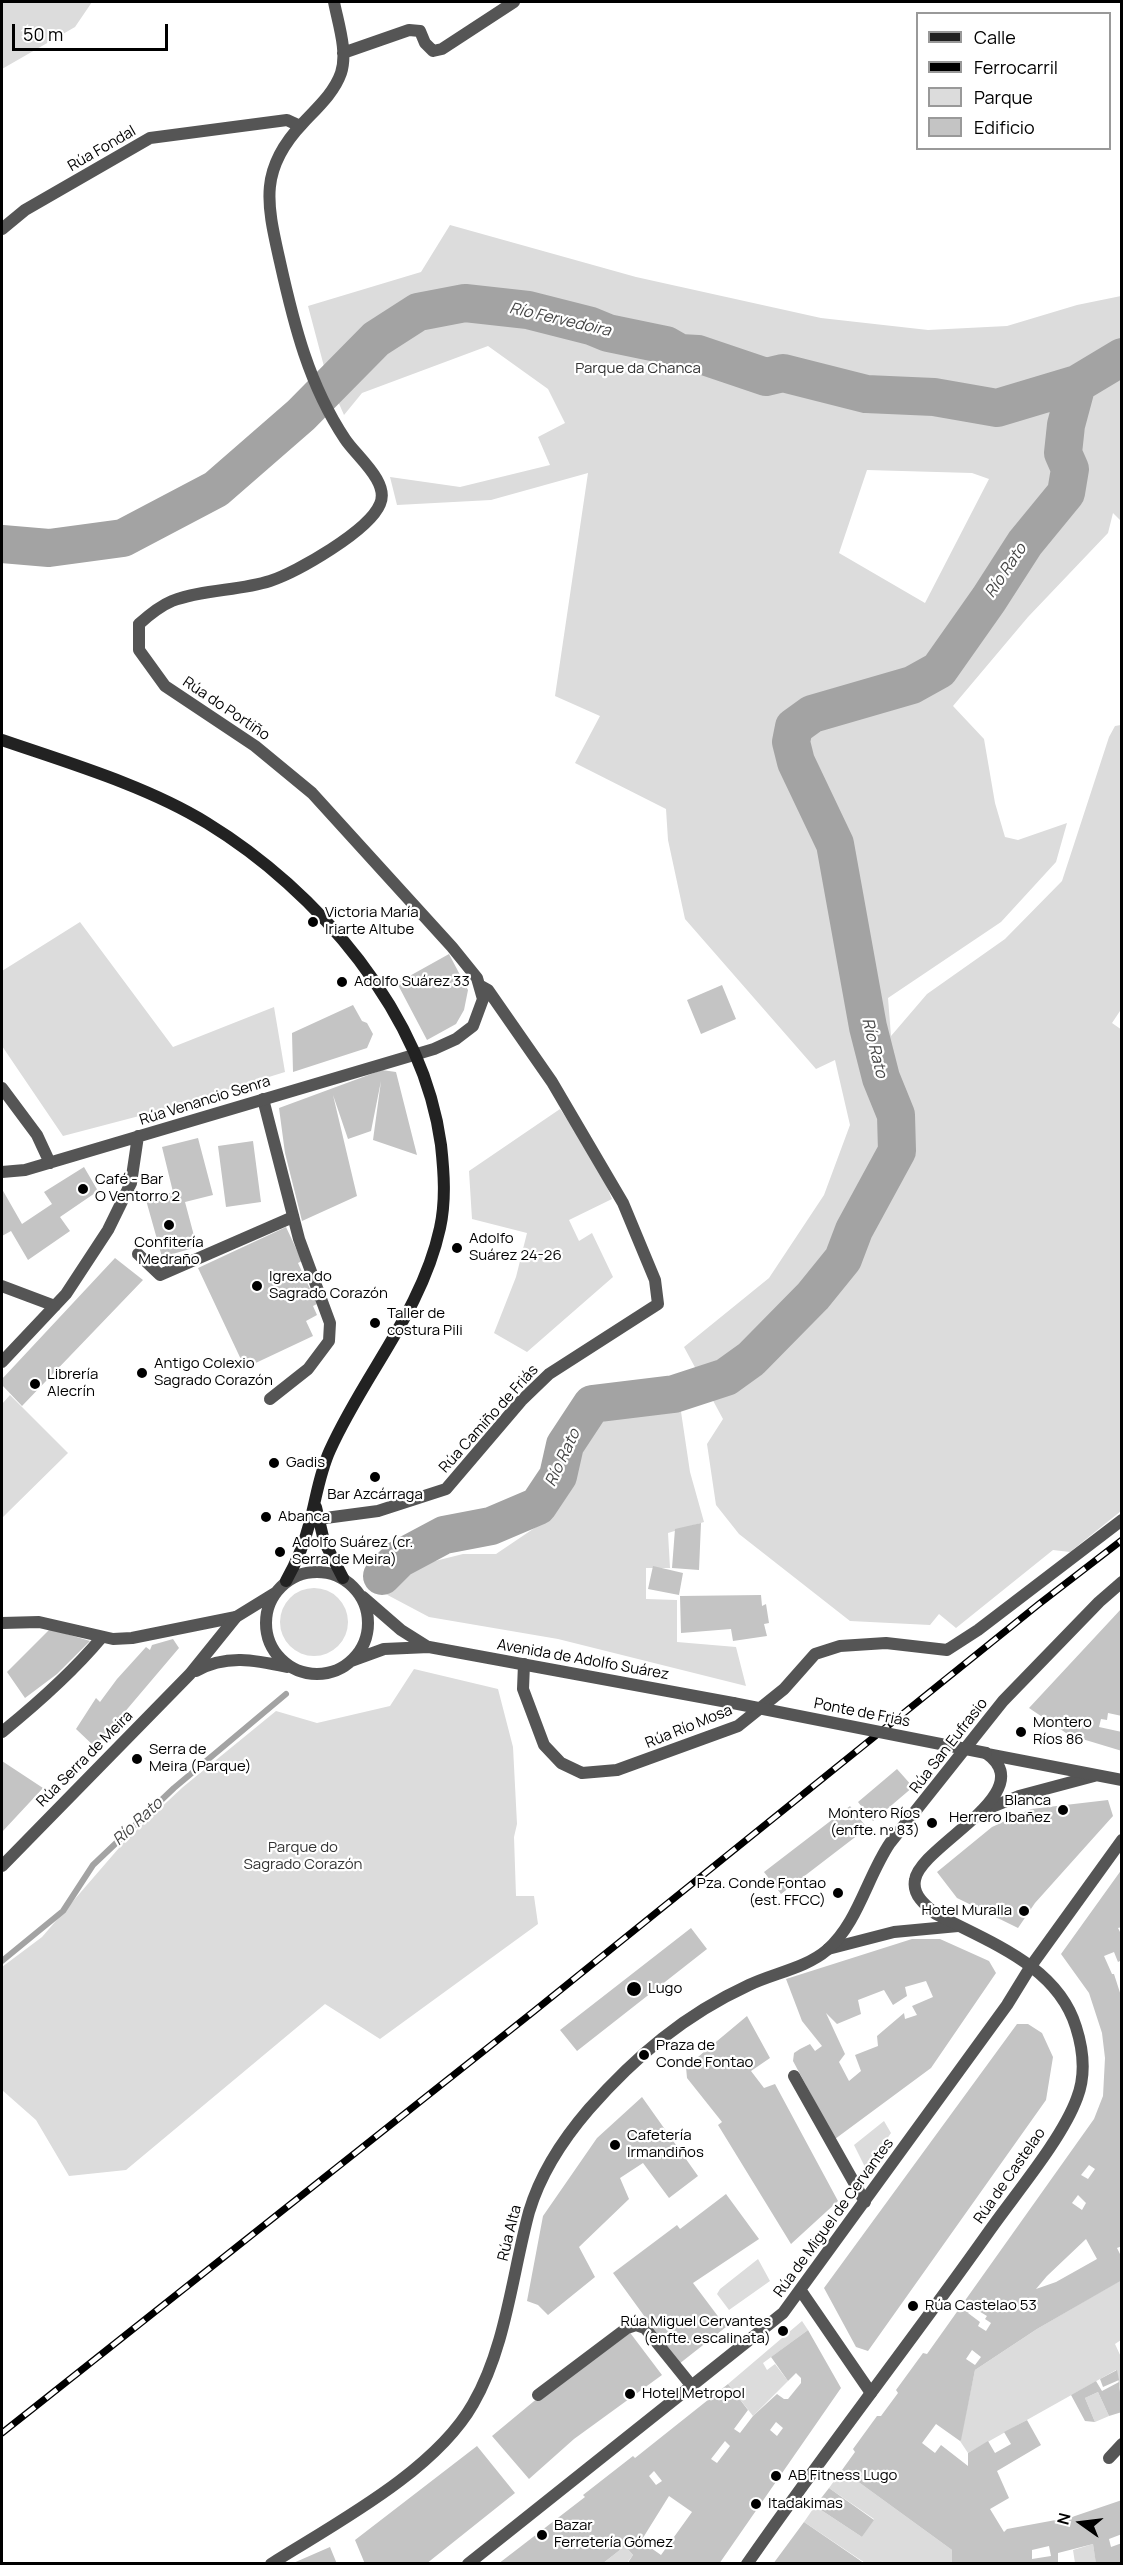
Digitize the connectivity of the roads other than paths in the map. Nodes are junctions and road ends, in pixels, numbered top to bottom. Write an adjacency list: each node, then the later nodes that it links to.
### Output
1 (334, 2): 3 (street)
2 (514, 2): 3 (street)
3 (343, 53): 4 (street, Rúa do Portiño)
4 (300, 126): 5 (street, Rúa Fondal); 7 (street, Rúa do Portiño)
5 (2, 229)
6 (2, 740): 8 (main road)
7 (479, 986): 8 (street); 21 (street, Rúa Camiño de Friás)
8 (416, 1054): 10 (street, Rúa Venancio Senra); 20 (main road)
9 (2, 1088): 12 (street)
10 (262, 1099): 11 (street, Rúa Venancio Senra); 14 (street)
11 (138, 1136): 12 (street, Rúa Venancio Senra); 17 (street)
12 (50, 1163): 13 (street, Rúa Venancio Senra)
13 (2, 1172)
14 (293, 1217): 15 (street); 19 (street)
15 (138, 1254)
16 (2, 1286): 17 (street)
17 (55, 1306): 18 (street)
18 (2, 1362)
19 (270, 1399)
20 (316, 1497): 21 (main road); 24 (main road)
21 (318, 1520): 23 (main road)
22 (1122, 1520): 33 (street, Rúa Río Mosa)
23 (343, 1578): 24 (street); 27 (street)
24 (286, 1581): 26 (street)
25 (1122, 1582): 45 (street, Rúa San Eufrasio)
26 (275, 1593): 28 (street, Rúa Serra de Meira); 34 (street)
27 (360, 1595): 31 (street, Avenida de Adolfo Suárez); 32 (street)
28 (236, 1617): 30 (street); 35 (street, Rúa Serra de Meira)
29 (2, 1623): 30 (street)
30 (102, 1636): 37 (street)
31 (429, 1647): 32 (street, Avenida de Adolfo Suárez); 33 (street, Avenida de Adolfo Suárez)
32 (351, 1661): 34 (street)
33 (524, 1664): 36 (street, Avenida de Adolfo Suárez)
34 (294, 1669): 35 (street, Rúa Serra de Meira)
35 (190, 1674): 43 (street, Rúa Serra de Meira)
36 (733, 1703): 38 (street, Ponte de Friás, bridge)
37 (2, 1732)
38 (986, 1753): 39 (street, Ponte de Friás); 41 (street)
39 (1094, 1776): 40 (street, Ponte de Friás); 41 (street)
40 (1122, 1780)
41 (982, 1811): 44 (street, Rúa de Castelao)
42 (1122, 1840): 46 (street, Rúa de Miguel de Cervantes)
43 (2, 1866)
44 (958, 1926): 45 (street); 46 (street, Rúa de Castelao)
45 (828, 1949): 55 (street, Rúa Alta)
46 (1031, 1966): 48 (street, Rúa de Miguel de Cervantes); 51 (street, Rúa de Castelao)
47 (794, 2076): 48 (street)
48 (865, 2202): 49 (street, Rúa de Miguel de Cervantes)
49 (801, 2291): 50 (street, Rúa de Miguel de Cervantes); 51 (street)
50 (691, 2385): 52 (street); 56 (street, Rúa de Miguel de Cervantes)
51 (871, 2393): 57 (street, Rúa de Castelao)
52 (538, 2395)
53 (1122, 2444): 54 (street)
54 (1109, 2458)
55 (271, 2564)
56 (468, 2564)
57 (747, 2564)

